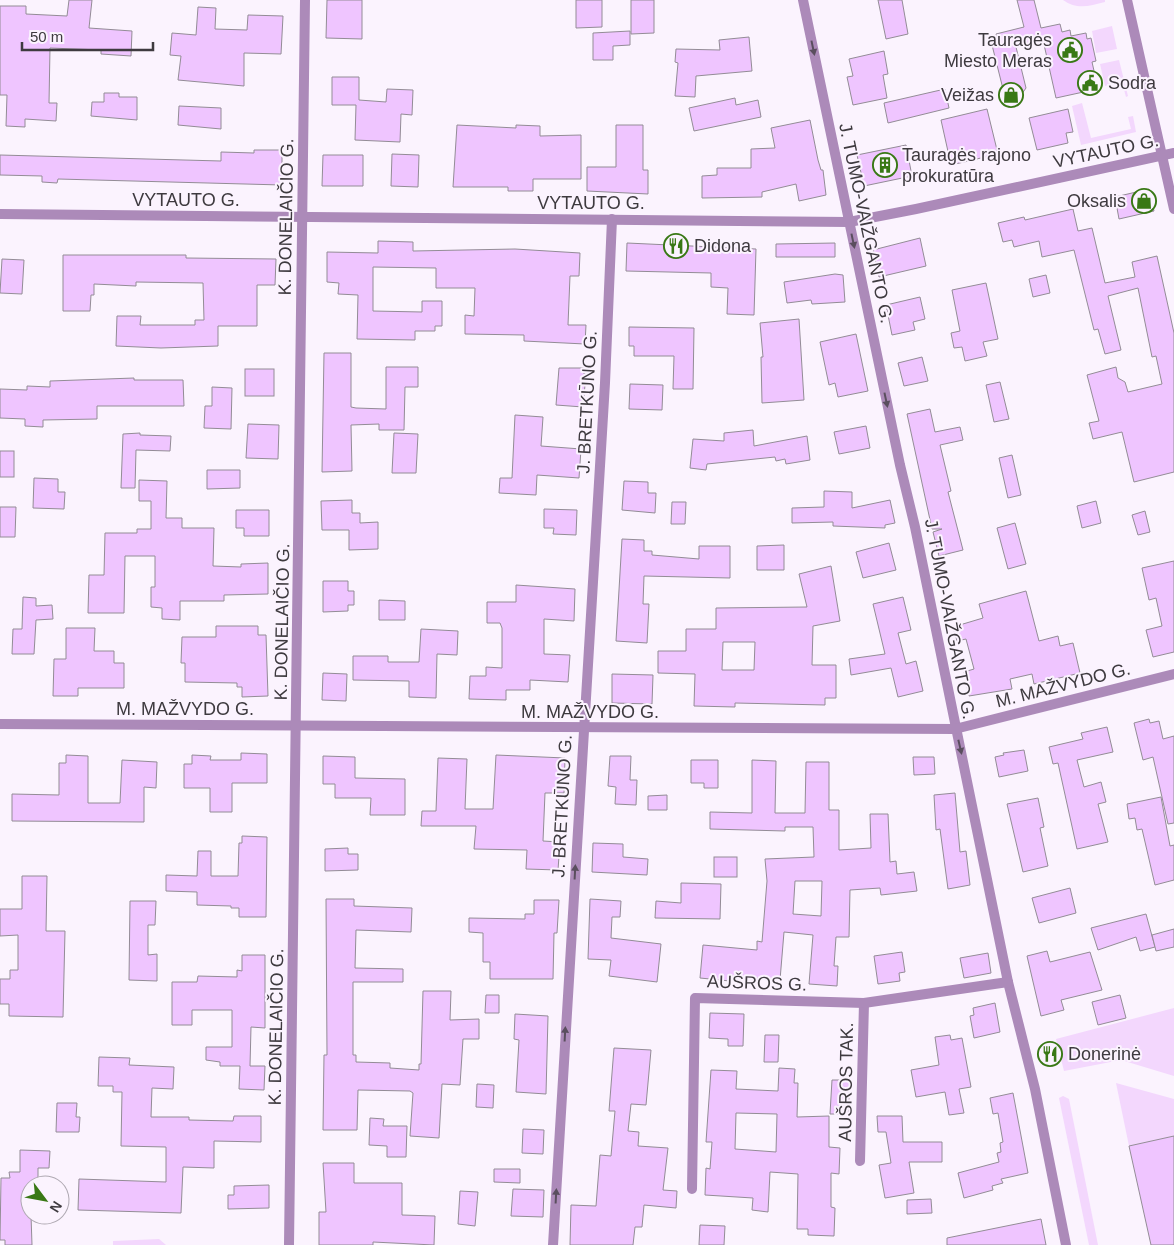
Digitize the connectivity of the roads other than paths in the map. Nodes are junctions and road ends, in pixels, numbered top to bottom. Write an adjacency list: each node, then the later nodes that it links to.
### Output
1 (305, 0): 8 (street, K. DONELAIČIO G.)
2 (803, 0): 10 (street, J. TUMO-VAIŽGANTO G., one-way to 10)
3 (1127, 0): 5 (street)
4 (1174, 153): 5 (street, VYTAUTO G.)
5 (1162, 156): 6 (street); 10 (street, VYTAUTO G.)
6 (1174, 209)
7 (0, 214): 8 (street, VYTAUTO G.)
8 (302, 217): 9 (street, VYTAUTO G.); 13 (street, K. DONELAIČIO G.)
9 (612, 219): 10 (street, VYTAUTO G.); 14 (street, J. BRETKŪNO G.)
10 (849, 222): 15 (street, J. TUMO-VAIŽGANTO G., one-way to 15)
11 (1174, 674): 15 (street, M. MAŽVYDO G.)
12 (0, 724): 13 (street, M. MAŽVYDO G.)
13 (297, 725): 14 (street, M. MAŽVYDO G.); 20 (street, K. DONELAIČIO G.)
14 (583, 728): 15 (street, M. MAŽVYDO G.); 21 (street, J. BRETKŪNO G., one-way to 14)
15 (955, 729): 16 (street, J. TUMO-VAIŽGANTO G., one-way to 16)
16 (1008, 982): 17 (street, AUŠROS G.); 22 (street, J. TUMO-VAIŽGANTO G.)
17 (864, 1003): 18 (street, AUŠROS TAK.); 19 (street, AUŠROS G.)
18 (860, 1161)
19 (692, 1190)
20 (289, 1245)
21 (553, 1245)
22 (1066, 1245)

